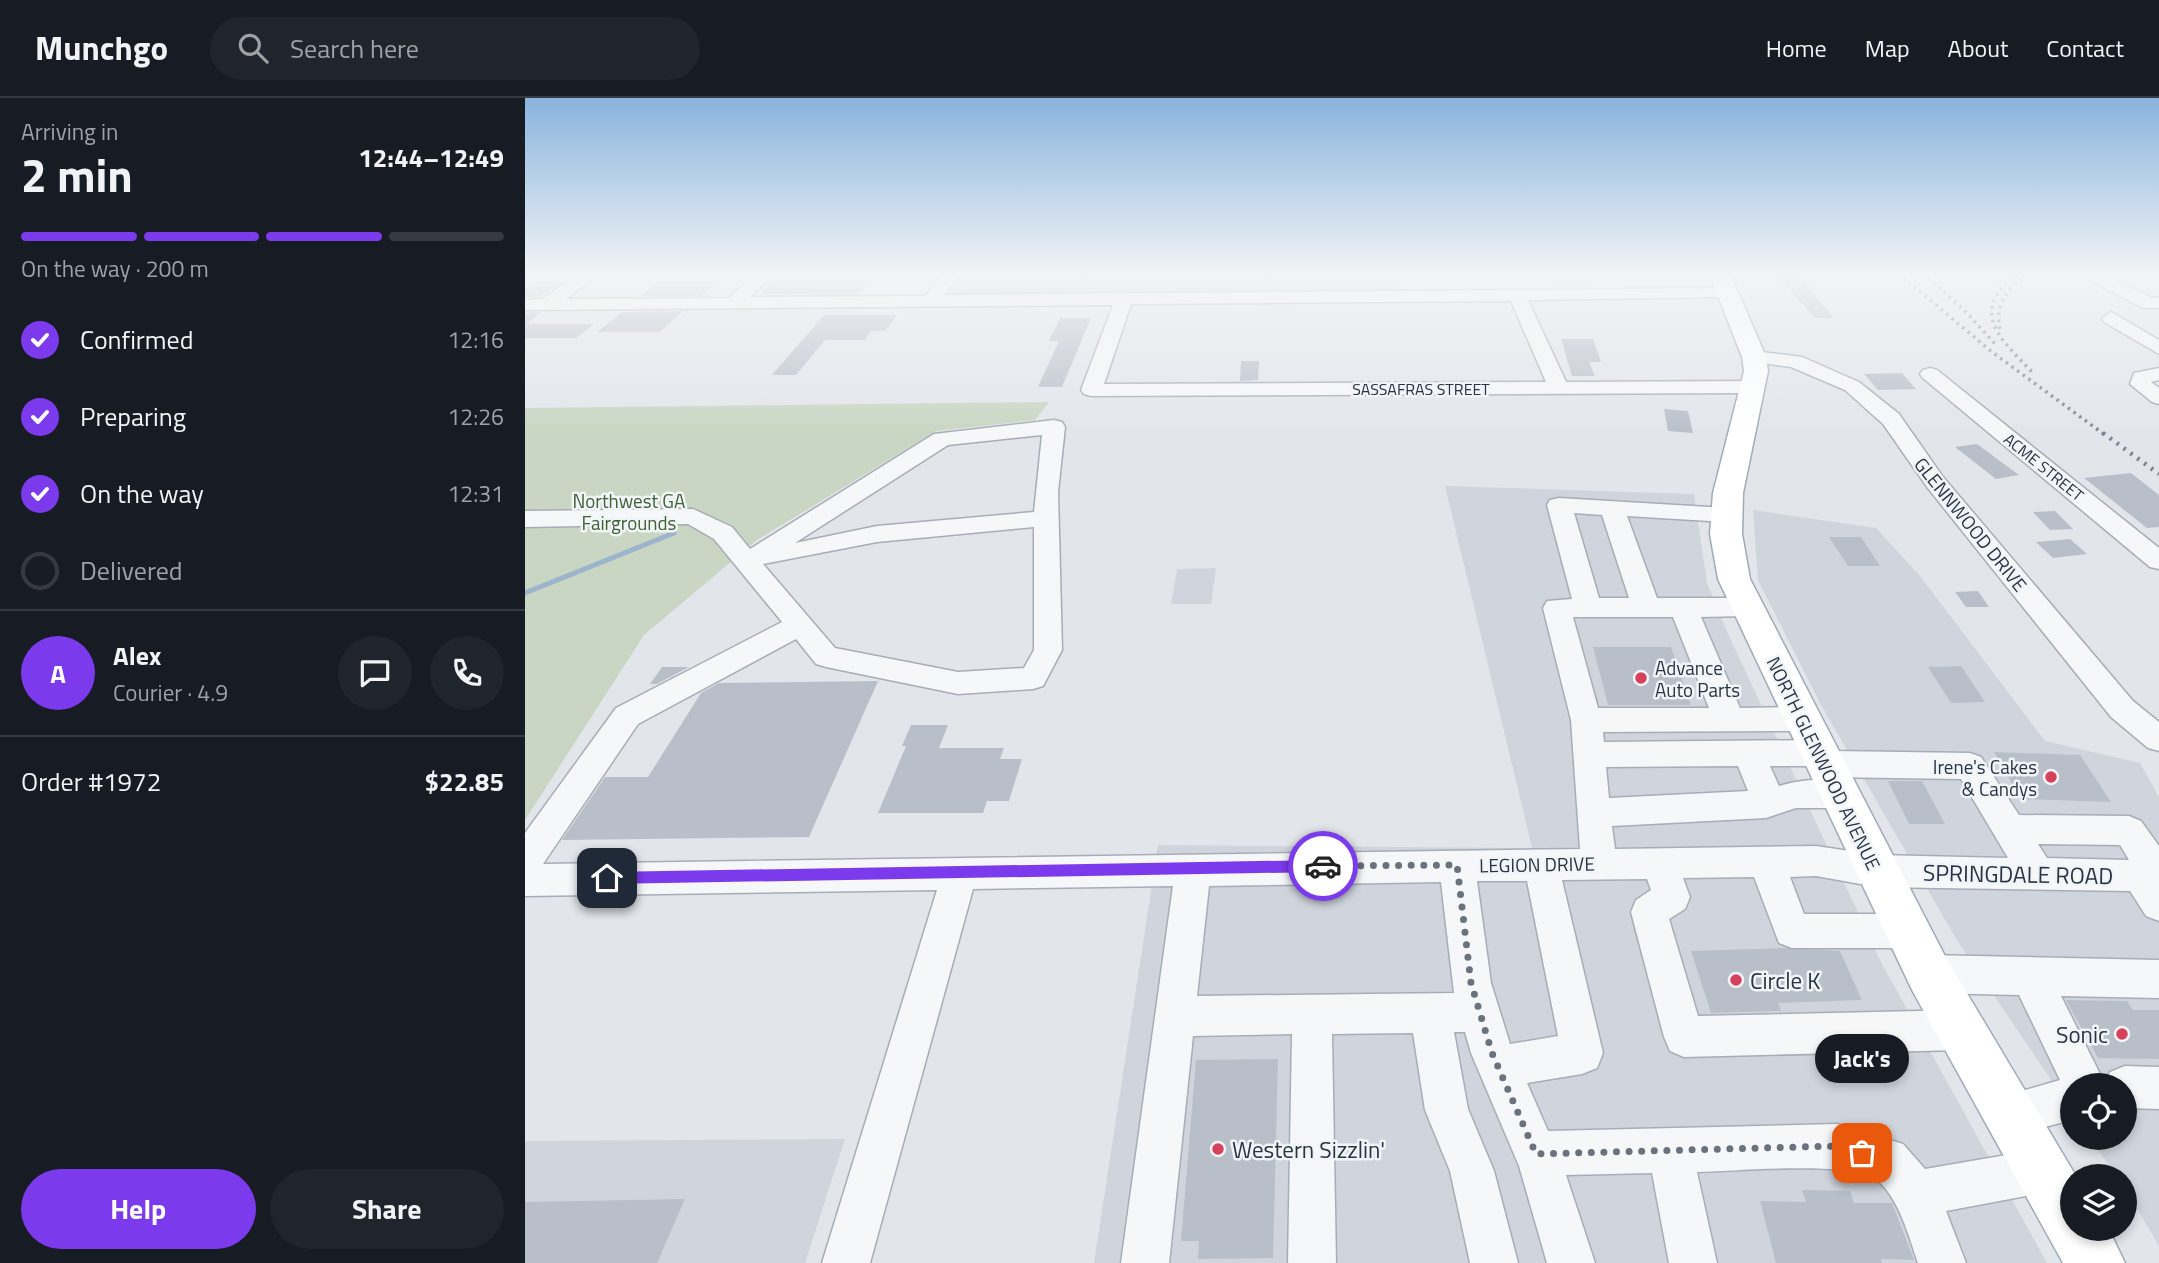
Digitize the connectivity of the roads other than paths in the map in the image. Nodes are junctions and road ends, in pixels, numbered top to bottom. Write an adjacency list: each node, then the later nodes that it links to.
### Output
1 (1114, 327): 9 (street, SASSAFRAS STREET)
2 (1532, 327): 9 (street)
3 (1738, 327): 6 (main road)
4 (2127, 327): 5 (street)
5 (2159, 348)
6 (1752, 372): 9 (street, SASSAFRAS STREET); 12 (main road, NORTH GLENWOOD AVENUE); 25 (street, GLENNWOOD DRIVE)
7 (1930, 374): 15 (street, ACME STREET)
8 (2150, 375): 10 (street)
9 (1559, 388)
10 (2159, 398)
11 (1612, 508): 12 (street); 17 (street); 20 (street)
12 (1726, 514): 19 (main road, NORTH GLENWOOD AVENUE)
13 (1046, 518): 16 (street); 16 (street); 21 (street)
14 (525, 519): 16 (street)
15 (2159, 561)
16 (747, 562): 21 (street)
17 (1646, 607): 18 (street); 20 (street)
18 (1683, 607): 19 (street); 22 (street)
19 (1748, 607): 23 (main road, NORTH GLENWOOD AVENUE)
20 (1588, 608): 24 (street)
21 (800, 625): 34 (street)
22 (1729, 719): 23 (street); 24 (street)
23 (1802, 719): 28 (main road, NORTH GLENWOOD AVENUE)
24 (1585, 720): 27 (street)
25 (2159, 739)
26 (1749, 754): 27 (street); 28 (street); 30 (street)
27 (1589, 755): 31 (street)
28 (1822, 758): 29 (main road, NORTH GLENWOOD AVENUE); 32 (street)
29 (1839, 794): 30 (street); 40 (main road, NORTH GLENWOOD AVENUE)
30 (1770, 803): 31 (street)
31 (1594, 813): 35 (street)
32 (2010, 829): 42 (street); 44 (street)
33 (1766, 861): 36 (street, LEGION DRIVE); 40 (street, LEGION DRIVE); 45 (street)
34 (525, 862)
35 (1599, 863): 36 (street, LEGION DRIVE); 37 (street, LEGION DRIVE)
36 (1659, 863): 52 (street)
37 (1541, 864): 38 (street, LEGION DRIVE); 53 (street)
38 (1457, 865): 39 (street, LEGION DRIVE); 48 (street)
39 (1193, 869): 41 (street, LEGION DRIVE); 51 (street)
40 (1877, 871): 42 (street, SPRINGDALE ROAD); 45 (main road, NORTH GLENWOOD AVENUE)
41 (960, 872): 43 (street, LEGION DRIVE); 65 (street)
42 (2037, 874): 44 (street, SPRINGDALE ROAD)
43 (525, 880)
44 (2154, 883)
45 (1918, 952): 46 (street); 52 (main road, NORTH GLENWOOD AVENUE)
46 (2030, 976): 47 (street); 54 (street)
47 (2159, 979)
48 (1480, 1012): 49 (street); 53 (street)
49 (1430, 1013): 50 (street); 68 (street)
50 (1311, 1015): 51 (street); 67 (street)
51 (1175, 1016): 66 (street)
52 (1961, 1030): 58 (main road, NORTH GLENWOOD AVENUE)
53 (1499, 1067): 60 (street)
54 (2078, 1073)
55 (2137, 1087): 56 (street)
56 (2159, 1088)
57 (2060, 1102): 58 (street)
58 (2009, 1114): 61 (main road, NORTH GLENWOOD AVENUE)
59 (1670, 1150): 60 (street); 62 (street); 70 (street)
60 (1536, 1154): 69 (street)
61 (2042, 1171): 62 (street); 63 (main road, NORTH GLENWOOD AVENUE)
62 (1916, 1193): 71 (street)
63 (2060, 1203)
64 (2082, 1241): 72 (main road)
65 (846, 1263)
66 (1145, 1263)
67 (1312, 1263)
68 (1494, 1263)
69 (1571, 1263)
70 (1693, 1263)
71 (1942, 1263)
72 (2095, 1263)

